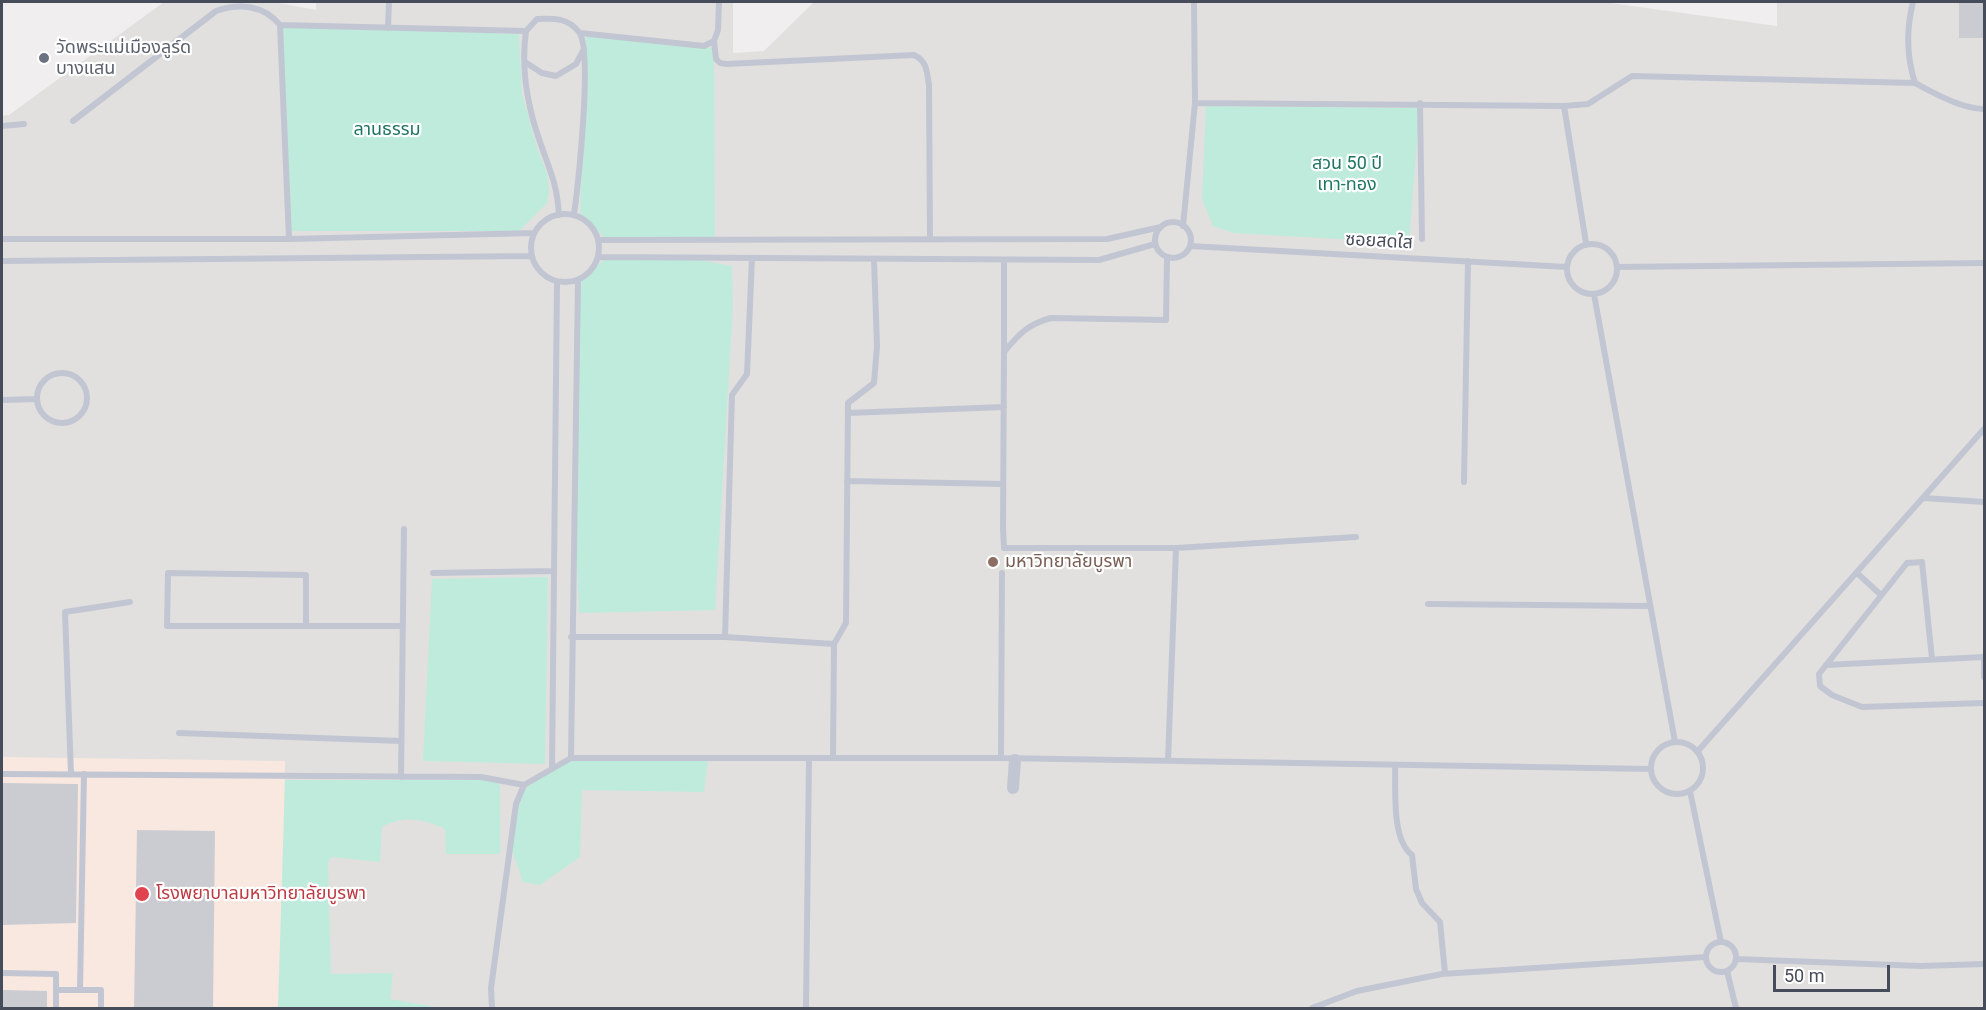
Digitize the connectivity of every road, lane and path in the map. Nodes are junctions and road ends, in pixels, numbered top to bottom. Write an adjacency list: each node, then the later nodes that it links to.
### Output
1 (390, 2): 6 (lane)
2 (718, 2): 9 (lane)
3 (1194, 2): 13 (lane)
4 (1913, 2): 12 (lane)
5 (280, 25): 6 (lane); 17 (lane); 26 (lane)
6 (388, 28): 7 (lane)
7 (526, 31): 8 (lane); 11 (lane)
8 (580, 33): 9 (lane); 10 (lane)
9 (714, 41): 27 (lane)
10 (585, 48): 11 (lane); 21 (lane)
11 (525, 62): 20 (lane)
12 (1915, 83): 15 (lane); 16 (lane)
13 (1195, 103): 14 (lane); 22 (lane)
14 (1420, 103): 15 (lane); 28 (lane)
15 (1564, 106): 30 (lane)
16 (1984, 109)
17 (74, 121)
18 (24, 124): 19 (lane)
19 (2, 126)
20 (559, 215): 21 (lane); 24 (lane)
21 (574, 215): 29 (lane)
22 (1183, 226): 23 (lane); 32 (lane)
23 (1161, 227): 27 (lane); 31 (lane)
24 (534, 233): 26 (lane); 33 (lane)
25 (2, 239): 26 (lane)
26 (289, 239)
27 (930, 239): 29 (lane)
28 (1422, 239)
29 (598, 240): 34 (lane)
30 (1586, 243): 42 (lane); 43 (lane)
31 (1155, 244): 36 (lane); 39 (lane)
32 (1190, 246): 36 (lane); 40 (lane, ซอยสดใส)
33 (532, 256): 38 (lane); 45 (lane)
34 (598, 257): 35 (lane); 44 (lane)
35 (752, 258): 37 (lane); 72 (lane)
36 (1167, 258): 47 (lane)
37 (874, 259): 39 (lane); 51 (lane)
38 (2, 261)
39 (1004, 261): 47 (lane)
40 (1468, 261): 42 (lane, ซอยสดใส); 54 (lane)
41 (1984, 263): 43 (lane)
42 (1567, 267): 46 (lane)
43 (1617, 267): 46 (lane)
44 (578, 280): 45 (lane); 71 (lane)
45 (557, 282): 61 (lane)
46 (1594, 294): 68 (lane)
47 (1004, 352): 50 (lane)
48 (38, 399): 48 (lane); 49 (lane)
49 (2, 400)
50 (1004, 407): 51 (lane); 55 (lane)
51 (848, 413): 53 (lane)
52 (1984, 429): 56 (lane)
53 (847, 481): 55 (lane); 73 (lane)
54 (1464, 482)
55 (1003, 484): 60 (lane)
56 (1924, 498): 57 (lane); 64 (lane)
57 (1984, 502)
58 (404, 529): 70 (lane)
59 (1356, 537): 60 (lane)
60 (1176, 548): 87 (lane)
61 (553, 571): 62 (lane); 89 (lane)
62 (434, 573)
63 (1002, 573): 85 (lane)
64 (1857, 573): 65 (lane); 81 (lane)
65 (1881, 595): 74 (lane); 75 (lane)
66 (130, 602): 92 (lane)
67 (1428, 604): 68 (lane)
68 (1650, 606): 80 (lane)
69 (306, 626): 69 (lane); 70 (lane)
70 (403, 626): 79 (lane)
71 (572, 637): 72 (lane); 82 (lane)
72 (725, 637): 73 (lane)
73 (834, 644): 84 (lane)
74 (1932, 659): 75 (lane); 76 (lane)
75 (1826, 665): 77 (lane)
76 (1984, 677)
77 (1984, 703)
78 (180, 733): 79 (lane)
79 (401, 741): 94 (lane)
80 (1675, 742): 81 (lane); 90 (lane)
81 (1697, 752): 97 (lane)
82 (571, 758): 83 (lane); 89 (lane)
83 (809, 758): 84 (lane); 110 (lane)
84 (833, 758): 85 (lane)
85 (1001, 758): 86 (lane)
86 (1015, 760): 87 (lane); 96 (street)
87 (1168, 761): 88 (lane)
88 (1395, 765): 90 (lane); 104 (lane)
89 (552, 769): 95 (lane)
90 (1651, 769): 97 (lane)
91 (2, 774): 92 (lane)
92 (71, 774): 93 (lane)
93 (84, 774): 94 (lane); 106 (lane)
94 (401, 777): 95 (lane)
95 (524, 785): 109 (lane)
96 (1013, 788)
97 (1690, 791): 98 (lane)
98 (1721, 942): 99 (lane); 100 (lane)
99 (1706, 957): 102 (lane); 104 (lane)
100 (1736, 958): 101 (lane); 102 (lane)
101 (1984, 964)
102 (1727, 971): 112 (lane)
103 (2, 973): 105 (lane)
104 (1445, 974): 111 (lane)
105 (56, 990): 106 (lane); 107 (lane)
106 (80, 990): 108 (lane)
107 (56, 1008)
108 (101, 1008)
109 (492, 1008)
110 (806, 1008)
111 (1312, 1008)
112 (1736, 1008)

